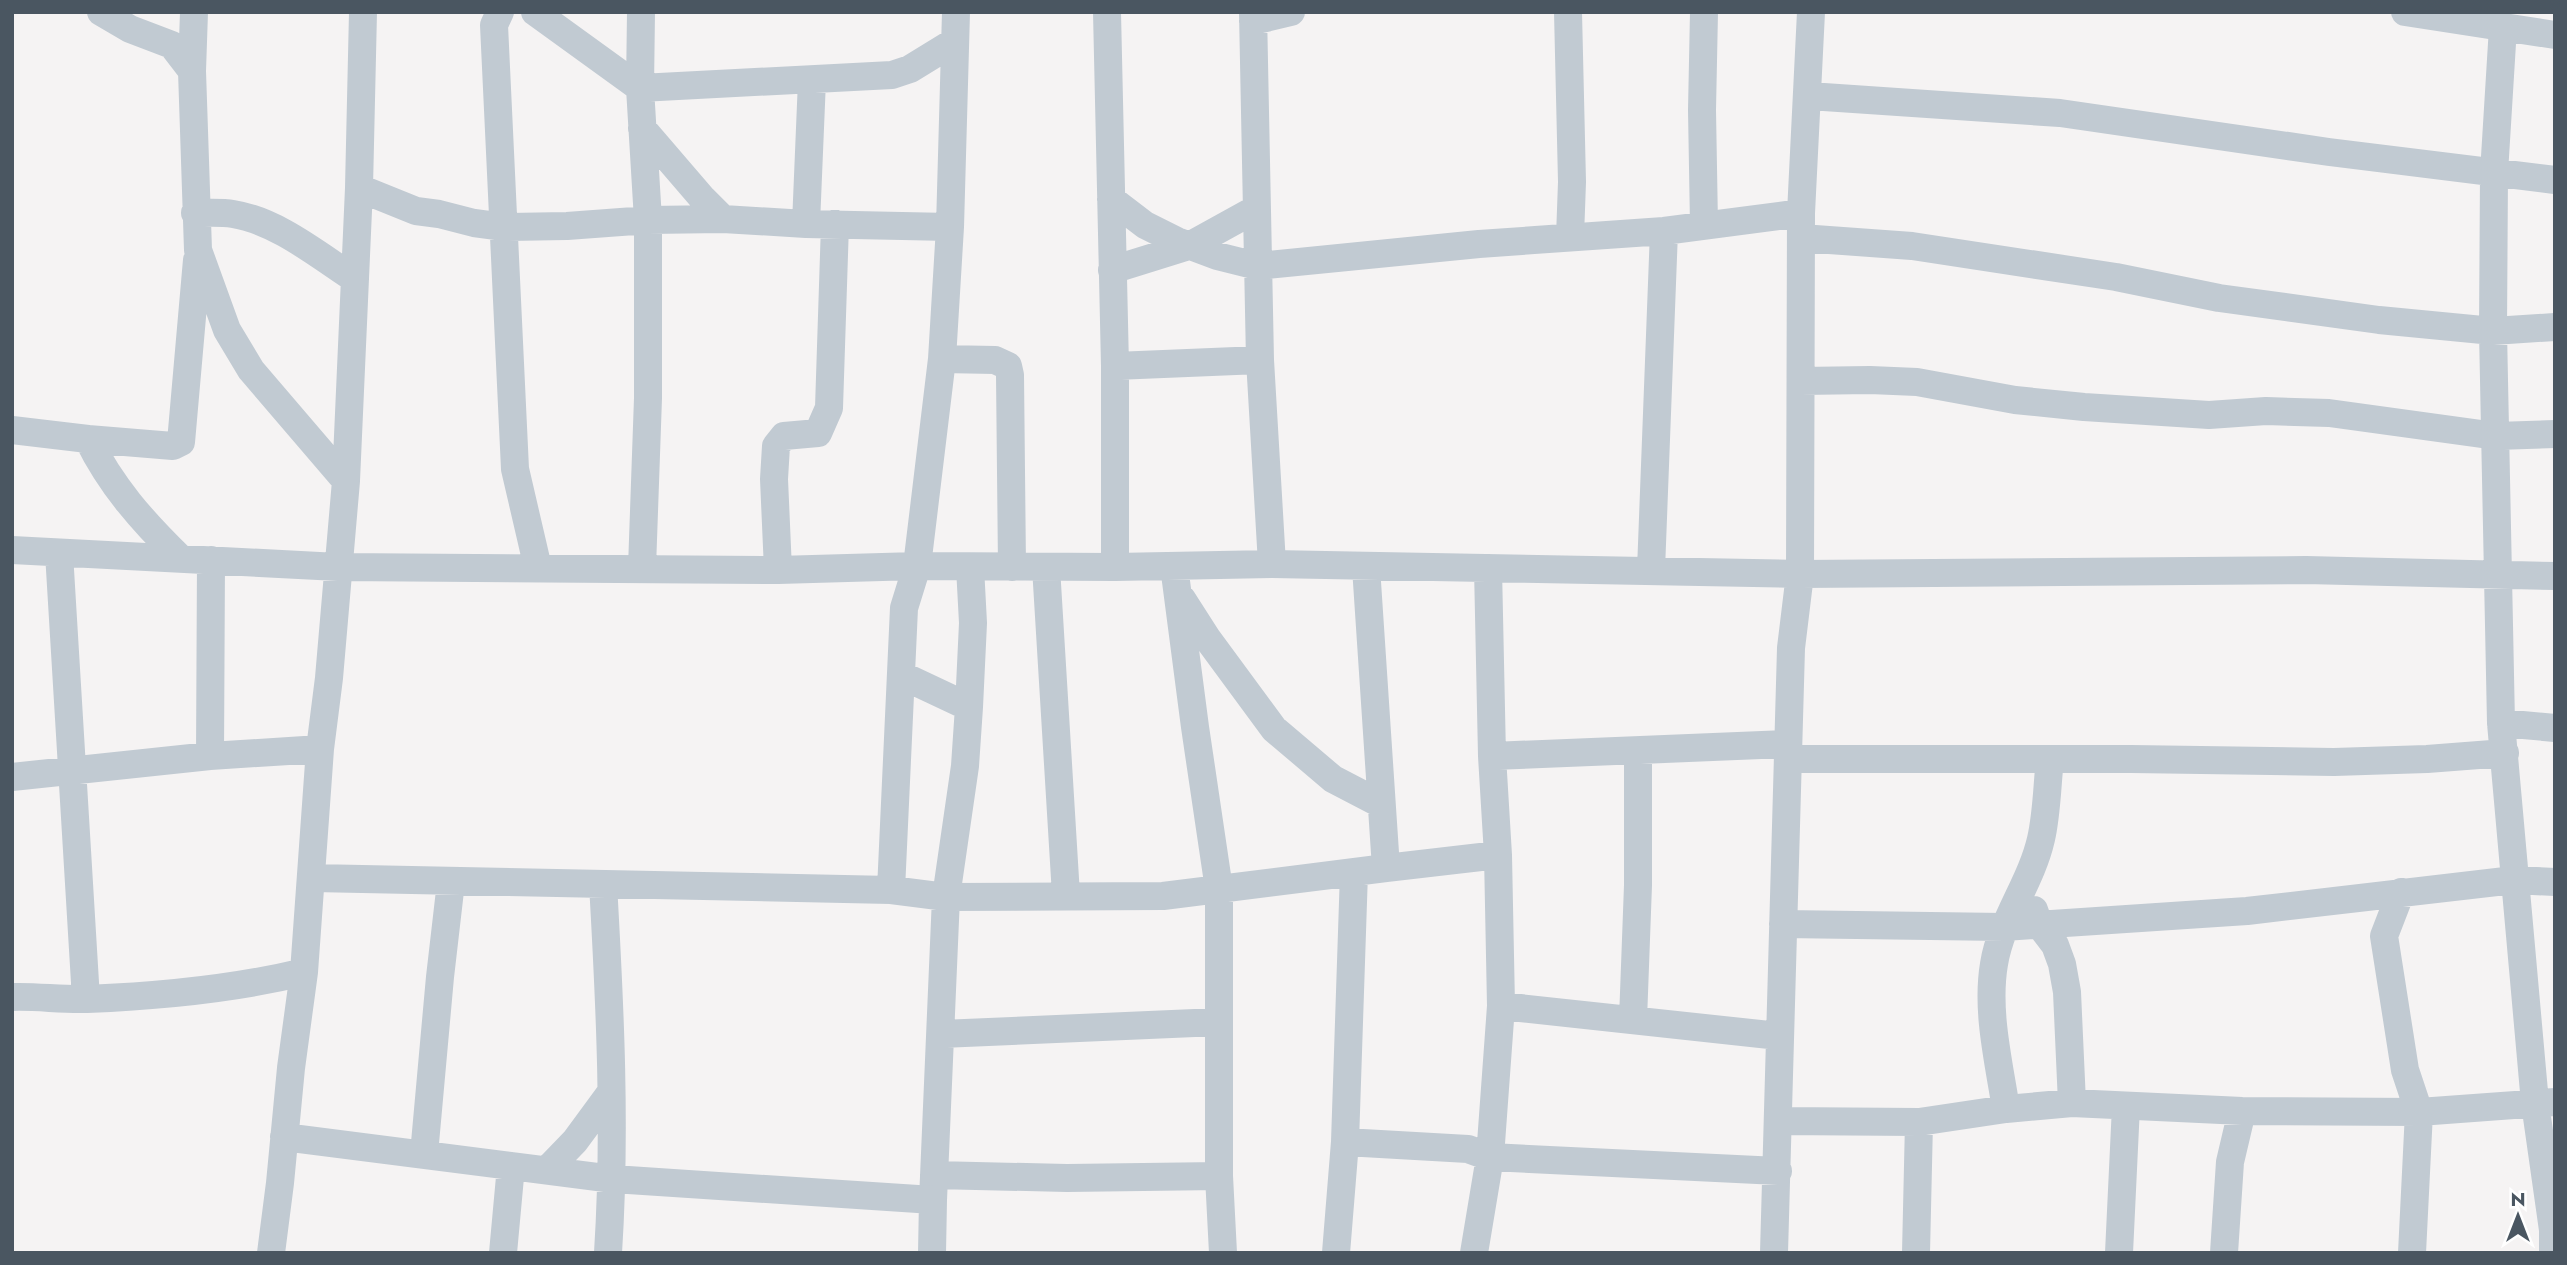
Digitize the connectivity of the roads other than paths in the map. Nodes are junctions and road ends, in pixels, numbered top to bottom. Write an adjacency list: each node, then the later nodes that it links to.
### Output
1 (101, 12): 19 (street)
2 (194, 12): 19 (street)
3 (363, 12): 26 (street)
4 (500, 12): 35 (street)
5 (535, 12): 21 (street)
6 (640, 12): 21 (street)
7 (956, 12): 18 (street)
8 (1107, 12): 27 (street)
9 (1291, 12): 15 (street)
10 (1568, 12): 39 (street)
11 (1703, 12): 34 (street)
12 (1811, 12): 22 (street)
13 (2405, 12): 14 (street)
14 (2441, 15): 16 (street)
15 (1253, 17): 28 (street)
16 (2503, 27): 17 (street); 24 (street)
17 (2555, 35)
18 (954, 42): 20 (street); 36 (street)
19 (192, 71): 29 (street)
20 (812, 80): 21 (street); 32 (street)
21 (640, 88): 23 (street)
22 (1809, 96): 24 (street); 37 (street)
23 (642, 128): 30 (street); 31 (street)
24 (2494, 173): 25 (street); 46 (street)
25 (2555, 180)
26 (359, 188): 35 (street); 44 (street)
27 (1111, 199): 40 (street); 43 (street)
28 (1256, 209): 40 (street); 42 (street)
29 (195, 213): 41 (street); 44 (street)
30 (723, 219): 31 (street); 32 (street)
31 (648, 220): 35 (street); 70 (street)
32 (806, 223): 33 (street)
33 (835, 224): 36 (street); 72 (street)
34 (1704, 225): 37 (street); 38 (street)
35 (504, 226): 69 (street)
36 (950, 226): 47 (street)
37 (1801, 226): 46 (street); 50 (street)
38 (1664, 231): 39 (street); 73 (street)
39 (1570, 237): 42 (street)
40 (1189, 246): 42 (street); 43 (street)
41 (198, 250): 55 (street); 56 (street)
42 (1257, 266): 48 (street)
43 (1112, 270): 49 (street)
44 (355, 279): 56 (street)
45 (2555, 327): 46 (street)
46 (2493, 331): 54 (street)
47 (942, 359): 62 (street); 64 (street)
48 (1260, 360): 49 (street); 61 (street)
49 (1115, 366): 66 (street)
50 (1801, 381): 54 (street); 74 (street)
51 (12, 410): 52 (street)
52 (23, 431): 55 (street)
53 (2555, 434): 54 (street)
54 (2496, 436): 75 (street)
55 (88, 439): 59 (street)
56 (346, 481): 68 (street)
57 (12, 550): 58 (street)
58 (59, 553): 59 (street); 89 (street)
59 (180, 558): 60 (street)
60 (211, 560): 68 (street); 86 (street)
61 (1272, 565): 67 (street); 77 (street)
62 (917, 566): 63 (street); 72 (street); 78 (street)
63 (970, 567): 64 (street); 79 (street)
64 (1012, 567): 65 (street)
65 (1046, 567): 66 (street); 104 (street)
66 (1115, 567): 77 (street)
67 (1366, 567): 71 (street); 91 (street)
68 (338, 568): 69 (street); 82 (street)
69 (538, 568): 70 (street)
70 (642, 568): 72 (street)
71 (1488, 568): 73 (street); 87 (street)
72 (778, 570)
73 (1651, 570): 74 (street)
74 (1800, 574): 75 (street); 84 (street)
75 (2497, 575): 76 (street); 80 (street)
76 (2555, 576)
77 (1176, 579): 91 (street); 101 (street)
78 (901, 675): 79 (street); 102 (street)
79 (969, 707): 105 (street)
80 (2501, 723): 81 (street); 85 (street)
81 (2555, 728)
82 (320, 749): 86 (street); 95 (street)
83 (1638, 751): 84 (street); 87 (street); 115 (street)
84 (1788, 751): 88 (street); 107 (street)
85 (2504, 753): 88 (street); 96 (street)
86 (210, 756): 89 (street)
87 (1492, 756): 92 (street)
88 (2050, 759): 100 (street)
89 (71, 773): 90 (street); 113 (street)
90 (12, 777)
91 (1381, 804): 93 (street)
92 (1498, 855): 93 (street); 114 (street)
93 (1386, 868): 94 (street)
94 (1354, 872): 101 (street); 129 (street)
95 (313, 878): 97 (street); 111 (street)
96 (2514, 880): 98 (street); 103 (street); 120 (street)
97 (451, 881): 99 (street); 130 (street)
98 (2555, 882)
99 (603, 884): 102 (street); 119 (street)
100 (2025, 884): 108 (street); 109 (street)
101 (1219, 889): 104 (street); 116 (street)
102 (891, 890): 105 (street)
103 (2401, 892): 106 (street); 110 (street)
104 (1066, 895): 105 (street)
105 (946, 897): 117 (street)
106 (2348, 898): 108 (street); 110 (street)
107 (1783, 924): 109 (street); 118 (street)
108 (2039, 924): 109 (street); 121 (street)
109 (2004, 927): 123 (street)
110 (2384, 936): 125 (street)
111 (304, 972): 113 (street); 128 (street)
112 (12, 997): 113 (street)
113 (86, 999)
114 (1501, 1006): 115 (street); 131 (street)
115 (1633, 1020): 118 (street)
116 (1218, 1022): 117 (street); 135 (street)
117 (941, 1034): 137 (street)
118 (1779, 1036): 126 (street)
119 (611, 1092): 133 (street); 136 (street)
120 (2545, 1102): 125 (street); 138 (street)
121 (2072, 1103): 122 (street); 123 (street)
122 (2126, 1105): 124 (street); 148 (street)
123 (2006, 1109): 127 (street)
124 (2242, 1111): 125 (street); 149 (street)
125 (2418, 1112): 150 (street)
126 (1779, 1121): 127 (street); 134 (street)
127 (1919, 1122): 147 (street)
128 (284, 1137): 130 (street); 139 (street)
129 (1345, 1142): 131 (street); 144 (street)
130 (424, 1154): 132 (street)
131 (1490, 1157): 134 (street); 145 (street)
132 (512, 1166): 133 (street); 140 (street)
133 (547, 1170): 136 (street)
134 (1778, 1171): 146 (street)
135 (1219, 1176): 137 (street); 143 (street)
136 (613, 1179): 137 (street); 141 (street)
137 (933, 1188): 142 (street)
138 (2553, 1238)
139 (271, 1253)
140 (503, 1253)
141 (608, 1253)
142 (932, 1253)
143 (1223, 1253)
144 (1336, 1253)
145 (1474, 1253)
146 (1774, 1253)
147 (1916, 1253)
148 (2119, 1253)
149 (2224, 1253)
150 (2413, 1253)

